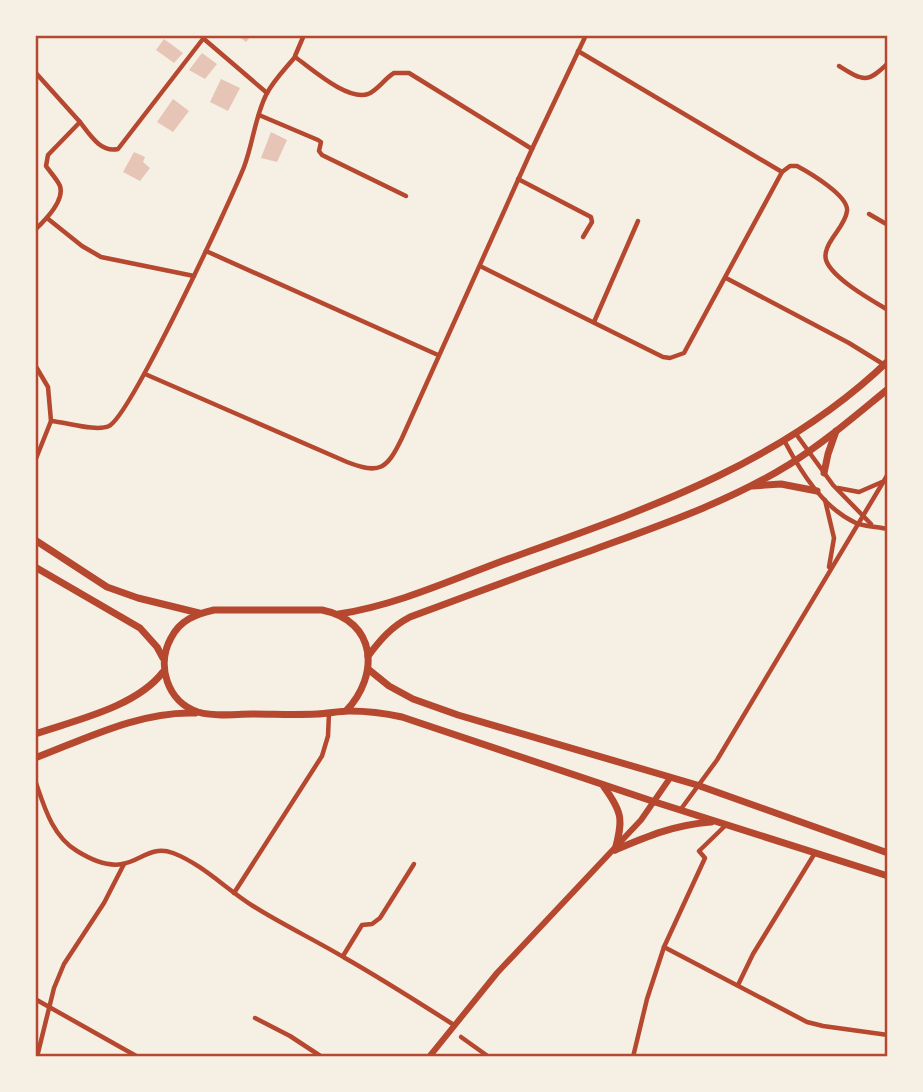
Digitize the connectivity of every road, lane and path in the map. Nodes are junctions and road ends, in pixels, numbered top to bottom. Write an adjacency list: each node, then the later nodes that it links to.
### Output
1 (304, 35): 5 (street)
2 (586, 35): 4 (street)
3 (205, 37): 9 (street); 11 (street)
4 (578, 51): 12 (street); 13 (street)
5 (295, 57): 9 (street); 12 (street)
6 (888, 63): 7 (street)
7 (839, 66)
8 (35, 72): 11 (street)
9 (267, 93): 10 (street)
10 (259, 115): 15 (street); 22 (street)
11 (80, 122): 17 (street)
12 (531, 149): 14 (street)
13 (782, 172): 25 (street); 26 (street)
14 (518, 179): 21 (street); 23 (street)
15 (407, 196)
16 (869, 214): 19 (street)
17 (47, 218): 20 (street); 24 (street)
18 (638, 221): 27 (street)
19 (888, 225)
20 (35, 230)
21 (583, 237)
22 (206, 251): 24 (street); 28 (street)
23 (480, 266): 27 (street); 28 (street)
24 (194, 276): 31 (street)
25 (726, 278): 27 (street); 29 (street)
26 (888, 310)
27 (594, 322)
28 (438, 355): 31 (street)
29 (886, 363): 35 (main road)
30 (35, 365): 33 (street)
31 (145, 374): 33 (street)
32 (888, 389): 34 (main road)
33 (51, 421): 39 (street)
34 (836, 431): 37 (main road); 40 (main road)
35 (796, 434): 36 (main road); 37 (street)
36 (785, 442): 38 (street); 55 (main road)
37 (807, 452): 38 (main road); 40 (street)
38 (795, 460): 43 (main road); 45 (street)
39 (35, 461)
40 (824, 473): 44 (street)
41 (888, 474): 42 (street)
42 (884, 480): 44 (street); 47 (street)
43 (746, 487): 45 (main road); 56 (main road)
44 (837, 488): 47 (street)
45 (817, 491): 46 (street)
46 (824, 499): 48 (street); 53 (street)
47 (863, 514): 48 (street); 49 (street)
48 (858, 524): 49 (street); 53 (street)
49 (872, 524): 50 (street)
50 (888, 529)
51 (35, 540): 54 (main road)
52 (35, 567): 57 (main road)
53 (825, 577): 68 (street)
54 (200, 613): 55 (main road); 57 (main road)
55 (339, 614): 56 (main road)
56 (368, 656): 58 (main road)
57 (163, 658): 59 (main road)
58 (369, 669): 60 (main road); 65 (main road)
59 (163, 672): 61 (main road); 63 (main road)
60 (346, 711): 62 (main road); 67 (main road)
61 (200, 713): 62 (main road); 64 (main road)
62 (329, 713): 79 (street)
63 (35, 734)
64 (35, 758)
65 (670, 778): 68 (main road); 69 (street)
66 (35, 780): 77 (street)
67 (603, 785): 69 (main road); 73 (main road)
68 (697, 785): 70 (street); 75 (main road)
69 (654, 802): 70 (main road); 73 (street)
70 (680, 810): 71 (main road)
71 (715, 821): 72 (main road); 73 (main road)
72 (726, 825): 74 (main road); 80 (street)
73 (615, 850): 86 (street)
74 (815, 853): 78 (main road); 82 (street)
75 (888, 853)
76 (414, 863): 81 (street)
77 (124, 864): 79 (street); 84 (street)
78 (888, 876)
79 (234, 894): 81 (street)
80 (664, 947): 82 (street); 94 (street)
81 (343, 956): 86 (street)
82 (738, 985): 87 (street)
83 (35, 999): 84 (street)
84 (49, 1007): 89 (street); 90 (street)
85 (255, 1018): 91 (street)
86 (454, 1025): 92 (street)
87 (888, 1035)
88 (461, 1037): 93 (street)
89 (37, 1057)
90 (138, 1057)
91 (322, 1057)
92 (429, 1057)
93 (489, 1057)
94 (633, 1057)

